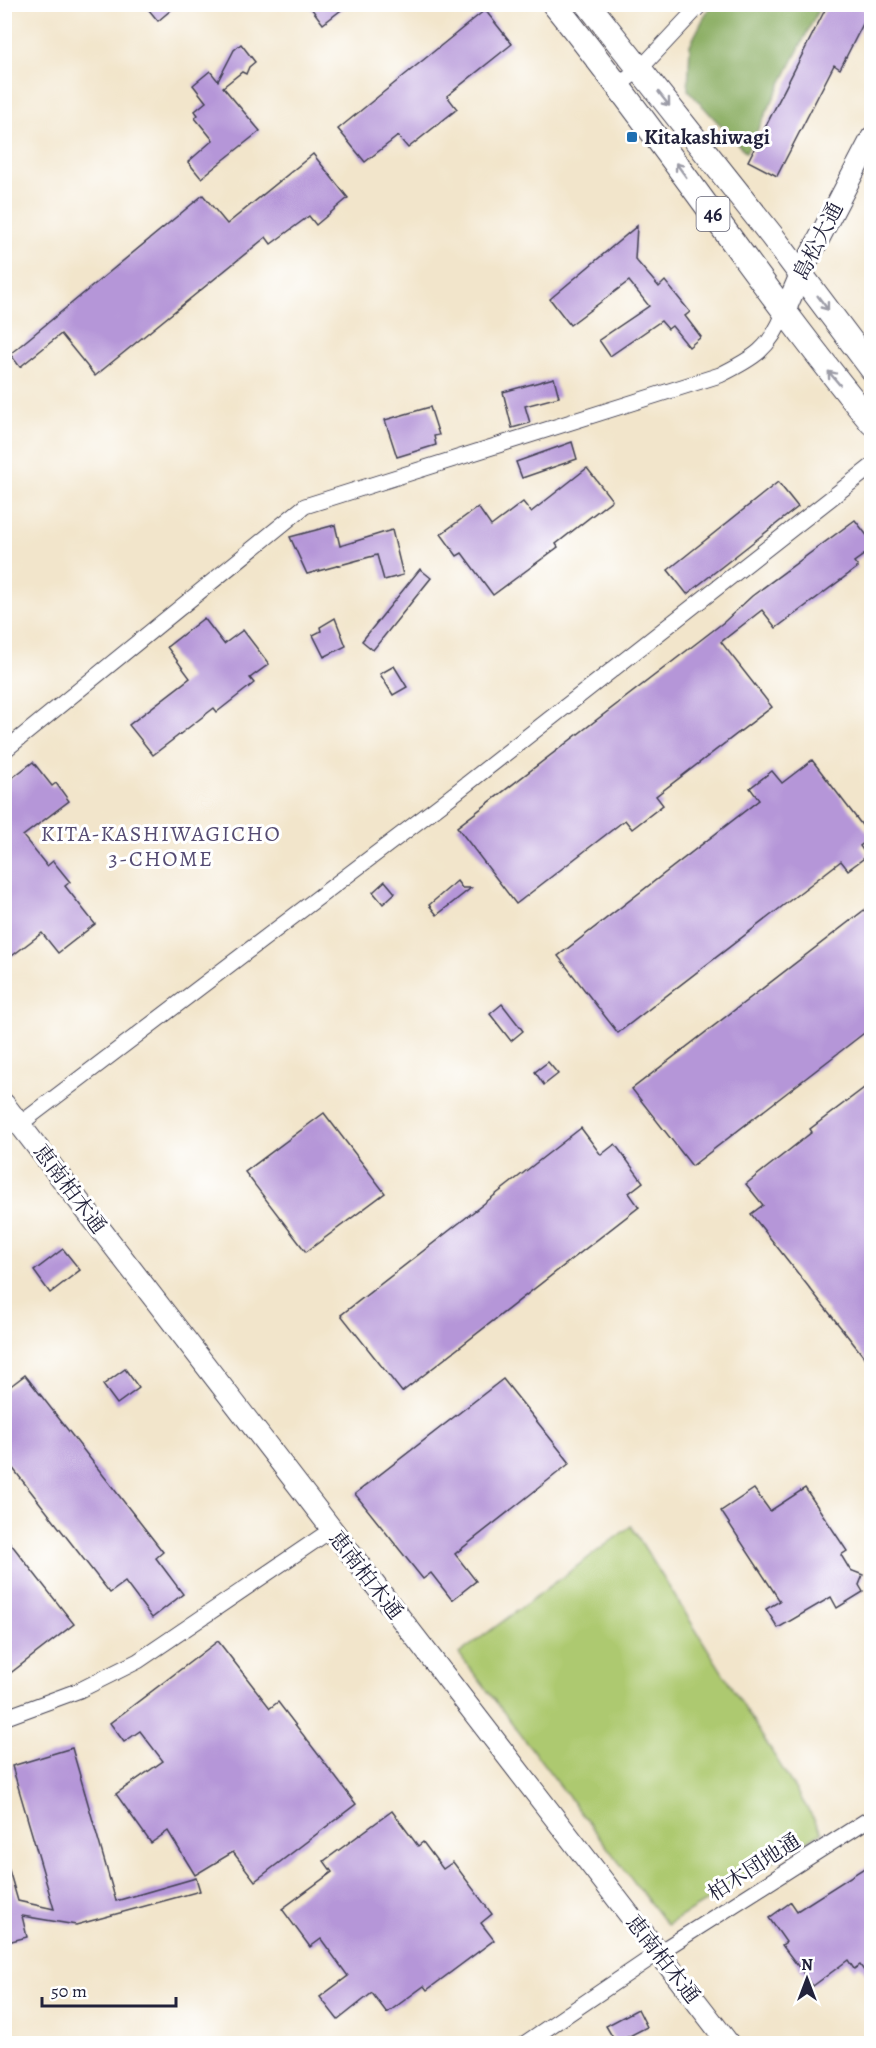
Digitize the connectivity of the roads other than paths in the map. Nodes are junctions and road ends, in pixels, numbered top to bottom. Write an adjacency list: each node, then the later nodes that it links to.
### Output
1 (554, 4): 5 (main road, 46)
2 (588, 4): 4 (main road, 46)
3 (701, 4): 4 (street)
4 (640, 69): 5 (street); 7 (main road, 46, one-way to 7)
5 (619, 85): 8 (main road, 46, one-way to 5)
6 (872, 138): 7 (street, 島松大通)
7 (801, 273): 8 (street, 島松大通); 9 (main road, 46, one-way to 9)
8 (784, 313): 10 (main road, 46, one-way to 8); 12 (street)
9 (872, 369)
10 (872, 423)
11 (872, 466): 14 (street)
12 (4, 751)
13 (4, 1104): 14 (street, 恵南柏木通)
14 (20, 1124): 15 (street, 恵南柏木通)
15 (331, 1530): 16 (street); 18 (street, 恵南柏木通)
16 (4, 1718)
17 (872, 1817): 18 (street, 柏木団地通)
18 (658, 1953): 19 (street, 柏木団地通); 20 (street, 恵南柏木通)
19 (524, 2043)
20 (729, 2043)

